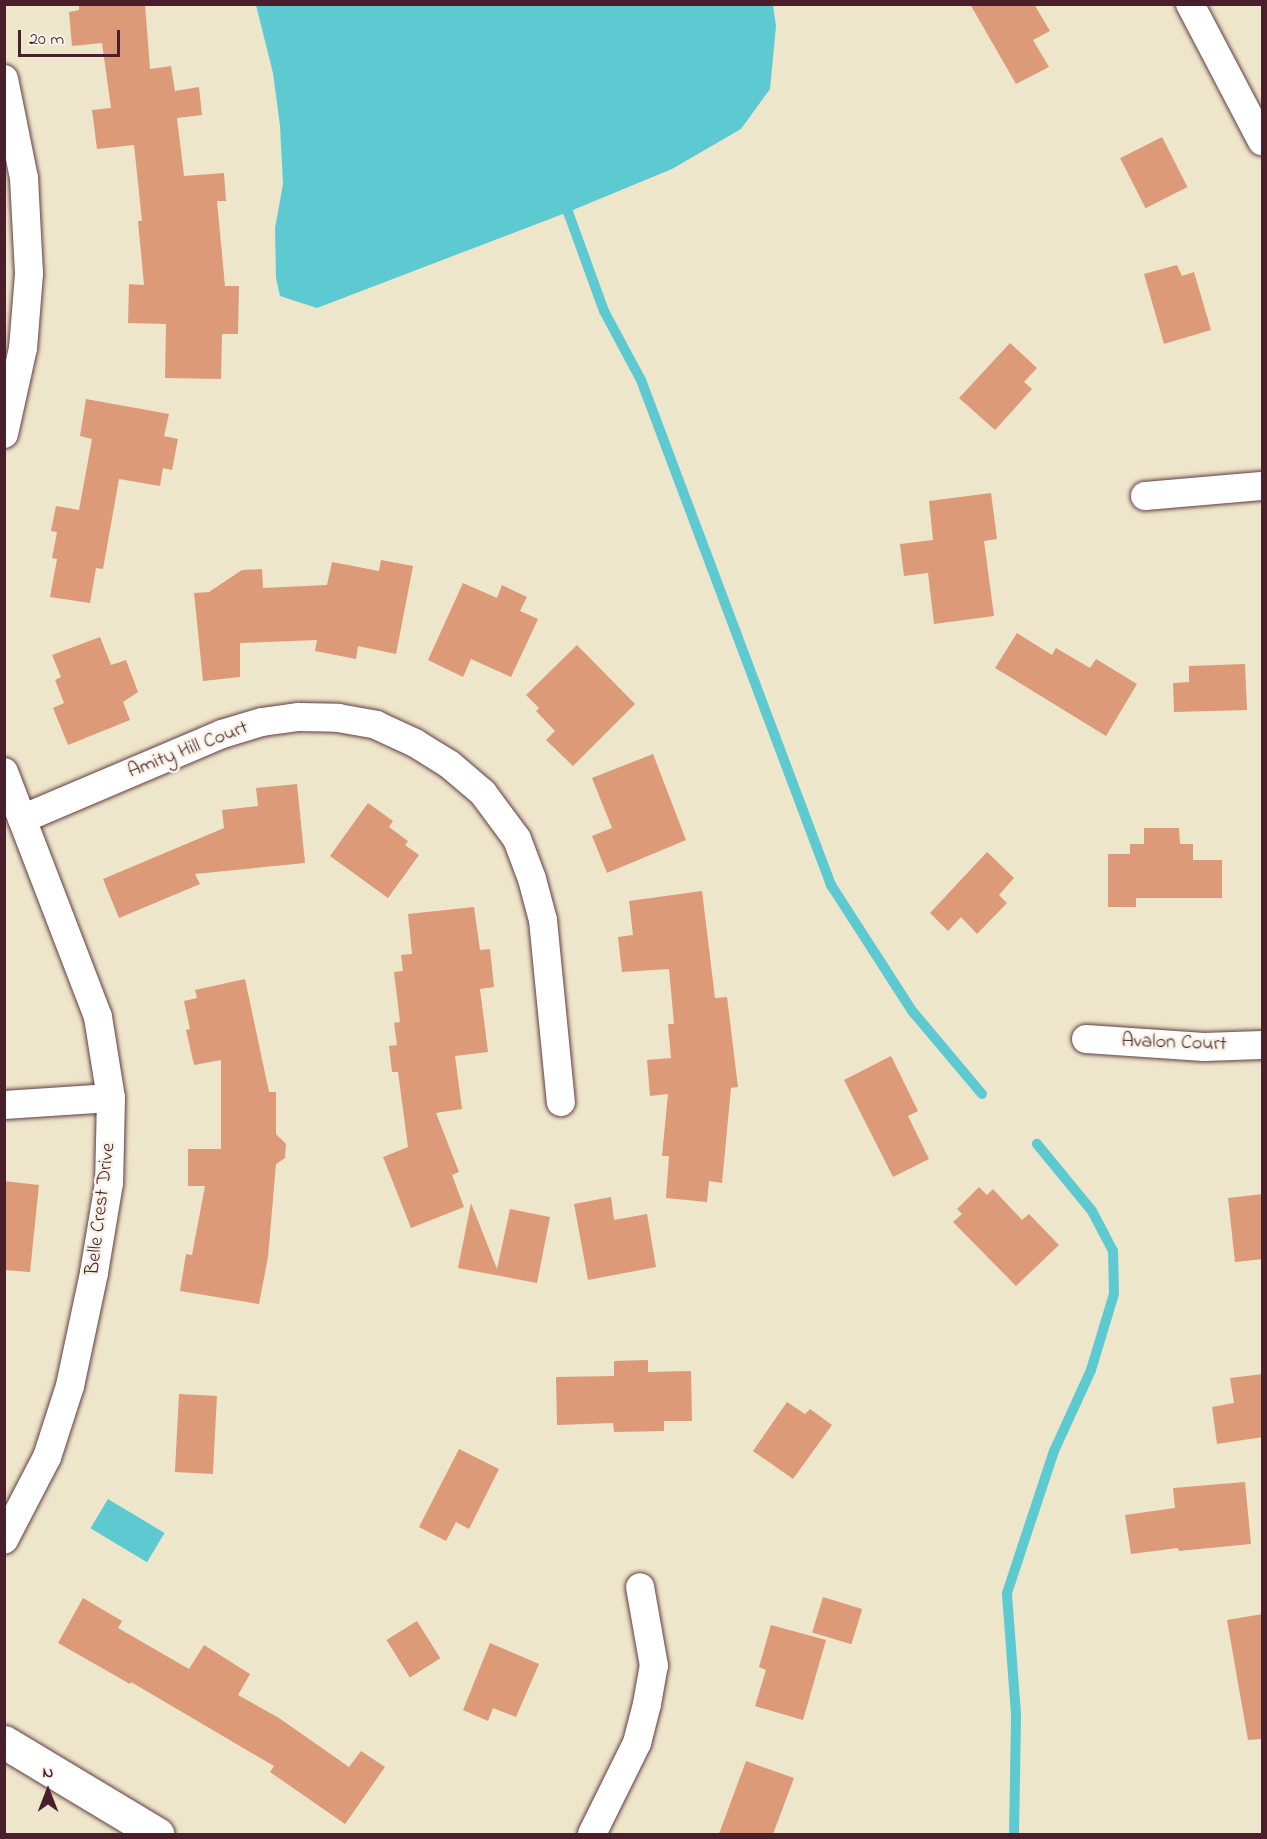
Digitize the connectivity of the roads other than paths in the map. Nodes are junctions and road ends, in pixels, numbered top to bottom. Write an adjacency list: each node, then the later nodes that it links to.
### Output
1 (1190, 4): 3 (street)
2 (4, 79): 4 (street)
3 (1263, 141)
4 (4, 435)
5 (1263, 486): 6 (street)
6 (1145, 496)
7 (4, 772): 8 (street, Belle Crest Drive)
8 (22, 819): 11 (street, Belle Crest Drive); 12 (street, Amity Hill Court)
9 (1086, 1039): 10 (street, Avalon Court)
10 (1263, 1045)
11 (111, 1098): 13 (street); 14 (street, Belle Crest Drive)
12 (561, 1102)
13 (4, 1105)
14 (4, 1540)
15 (640, 1587): 18 (street)
16 (4, 1742): 17 (street)
17 (157, 1834)
18 (592, 1834)

